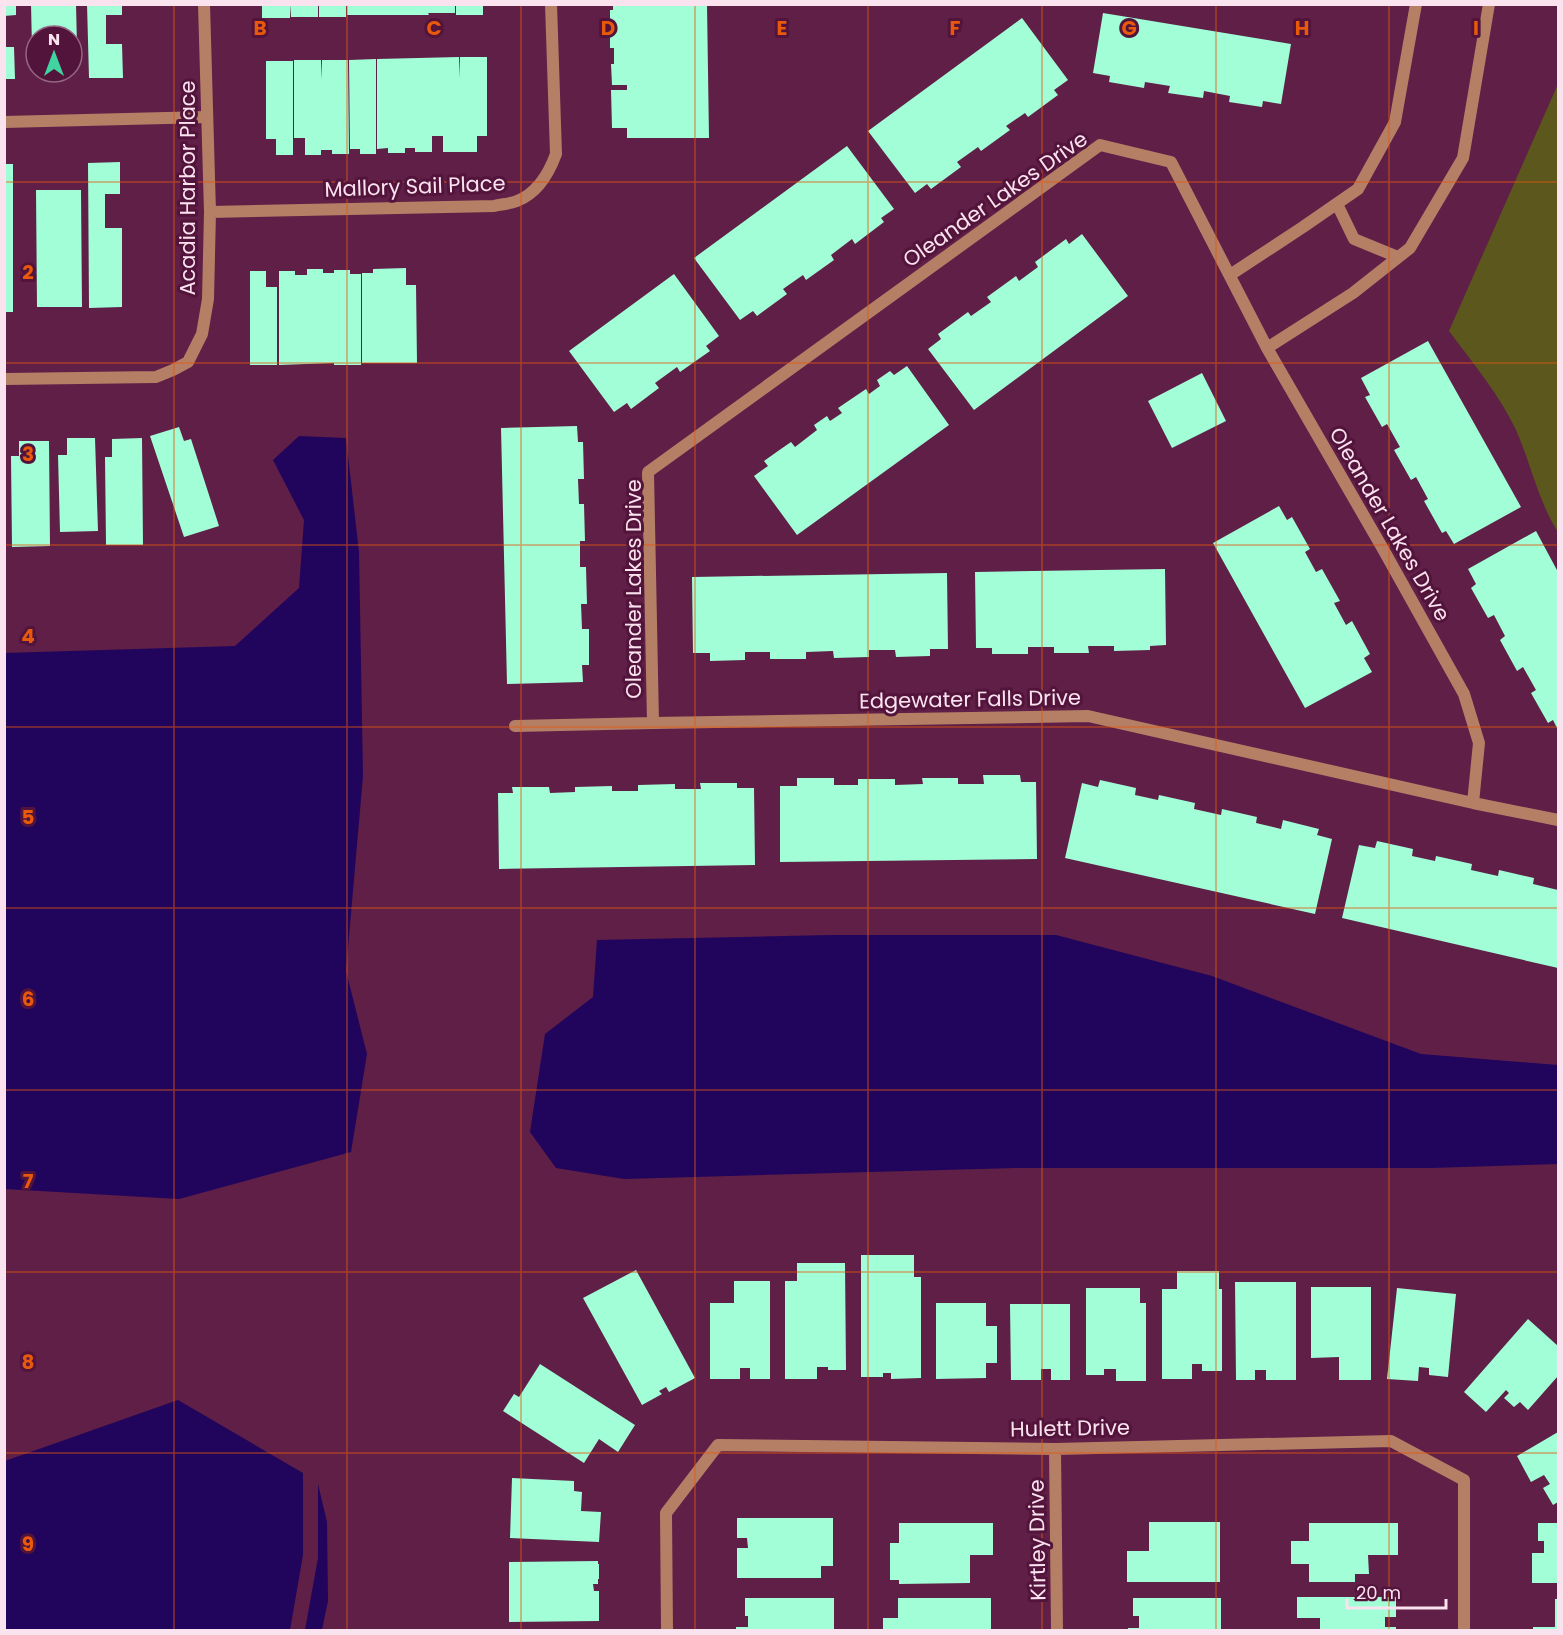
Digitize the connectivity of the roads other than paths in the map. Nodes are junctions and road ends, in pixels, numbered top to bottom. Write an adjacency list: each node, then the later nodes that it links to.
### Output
1 (204, 4): 5 (street, Acadia Harbor Place)
2 (551, 4): 8 (street, Mallory Sail Place)
3 (1416, 4): 7 (street)
4 (1490, 4): 9 (street)
5 (207, 117): 6 (street); 8 (street, Acadia Harbor Place)
6 (4, 122)
7 (1337, 204): 9 (street); 10 (street)
8 (210, 212): 12 (street, Acadia Harbor Place)
9 (1398, 257): 11 (street)
10 (1230, 275): 11 (street, Oleander Lakes Drive); 13 (street, Oleander Lakes Drive)
11 (1267, 348): 15 (street, Oleander Lakes Drive)
12 (4, 379)
13 (653, 723): 14 (street, Edgewater Falls Drive); 15 (street, Edgewater Falls Drive)
14 (515, 726)
15 (1473, 803): 16 (street, Edgewater Falls Drive)
16 (1558, 820)
17 (1055, 1449): 18 (street, Hulett Drive); 19 (street, Kirtley Drive); 20 (street, Hulett Drive)
18 (667, 1630)
19 (1057, 1630)
20 (1464, 1630)

